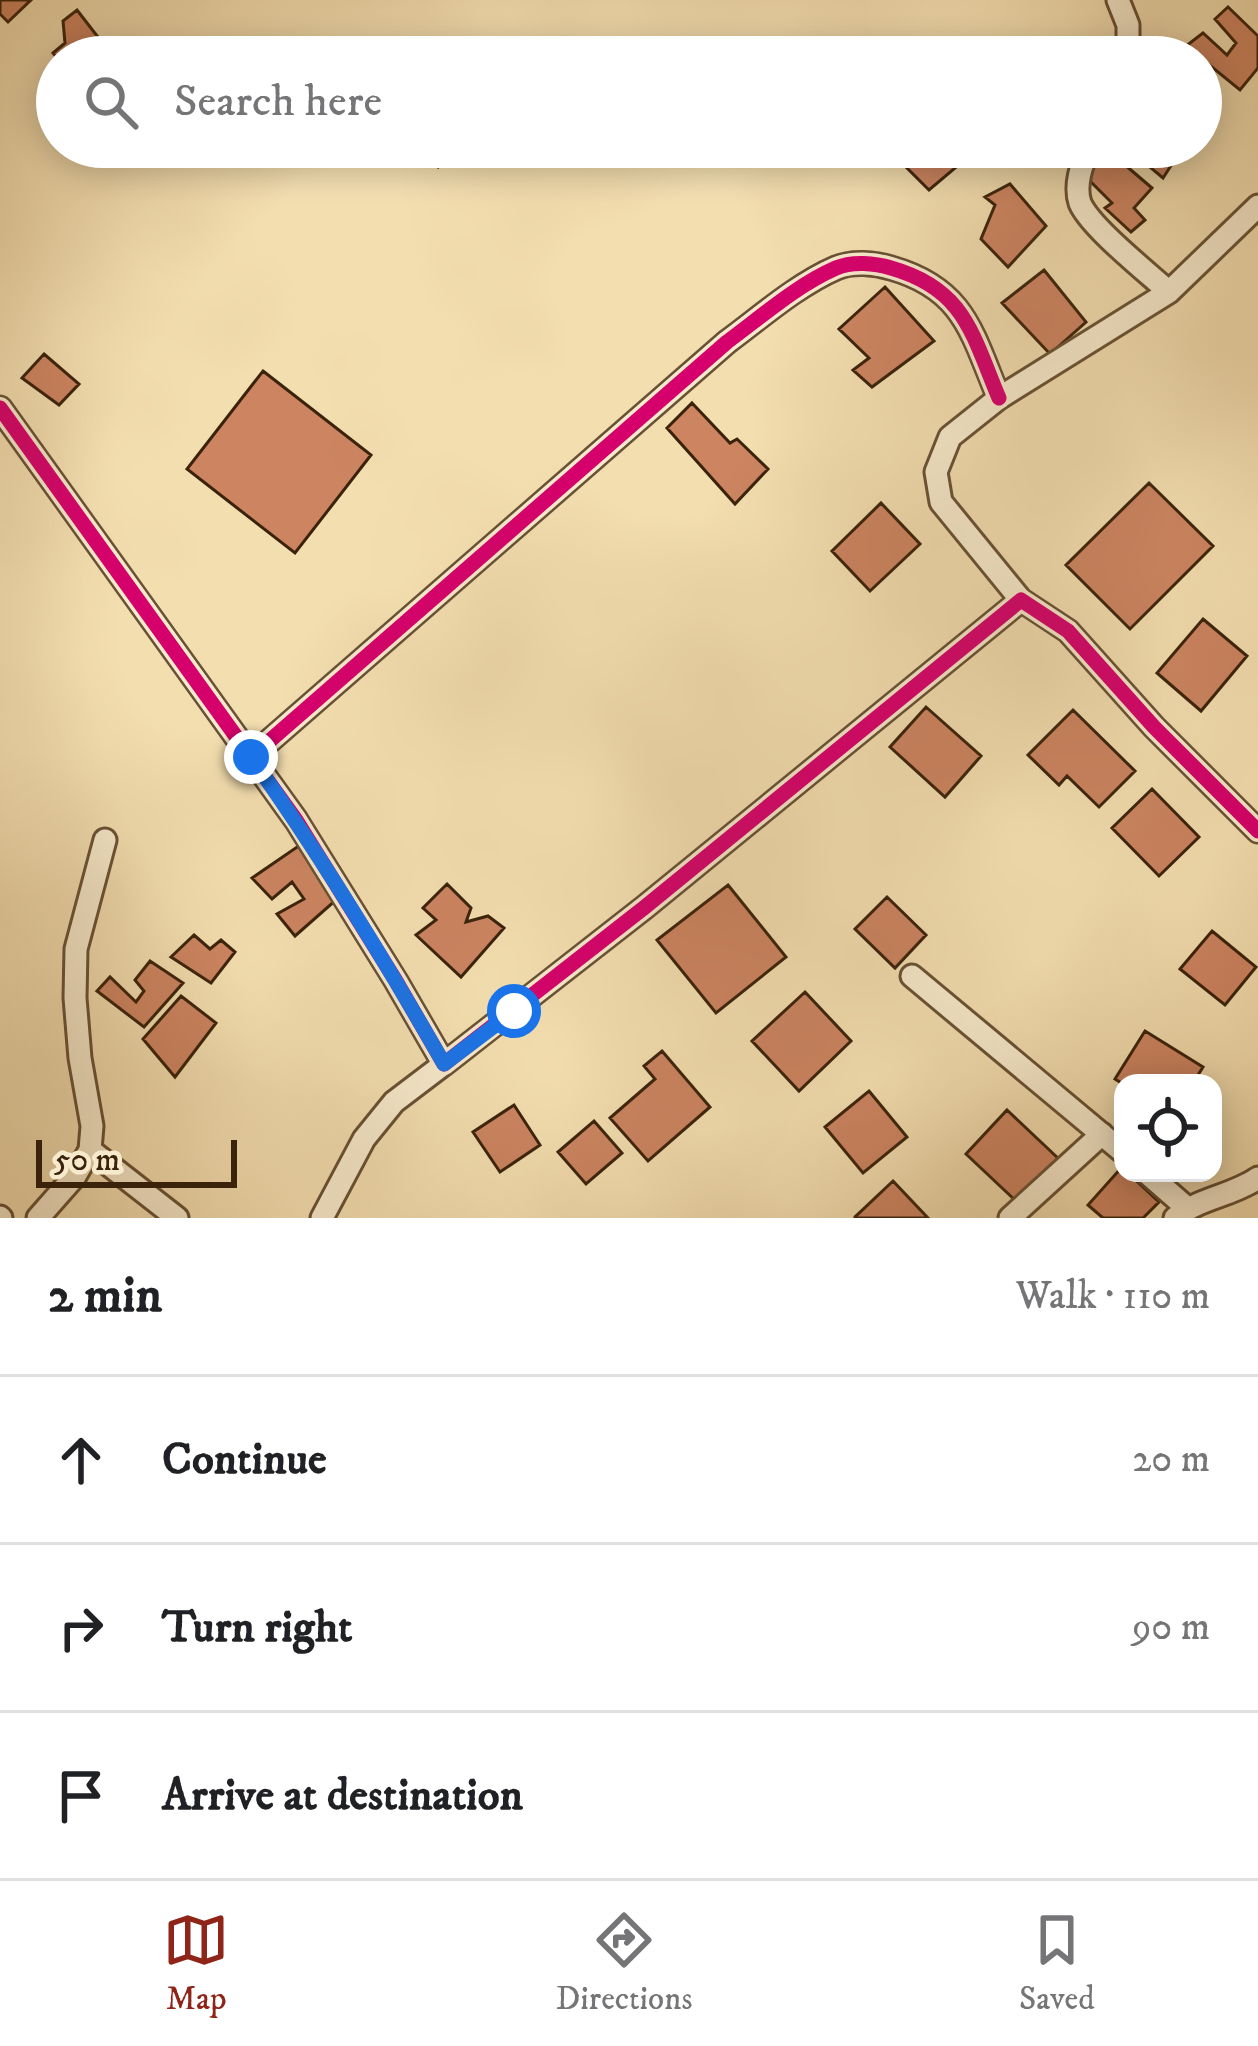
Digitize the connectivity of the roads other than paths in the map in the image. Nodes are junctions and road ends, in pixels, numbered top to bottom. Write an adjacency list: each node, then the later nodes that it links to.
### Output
1 (1118, 0): 2 (street)
2 (1129, 36)
3 (1081, 168): 5 (street)
4 (1258, 206): 5 (street)
5 (1168, 292): 6 (street)
6 (999, 398): 8 (street); 9 (street)
7 (0, 408): 9 (street)
8 (1021, 600): 10 (street); 13 (street)
9 (251, 757): 13 (street)
10 (1258, 831)
11 (105, 840): 16 (street)
12 (912, 976): 14 (street)
13 (444, 1064): 22 (street)
14 (1102, 1134): 15 (street); 23 (street)
15 (1114, 1144)
16 (90, 1150): 20 (street); 21 (street)
17 (1258, 1178): 19 (street)
18 (1155, 1182): 19 (street)
19 (1181, 1213)
20 (38, 1218)
21 (177, 1218)
22 (322, 1218)
23 (1010, 1218)

